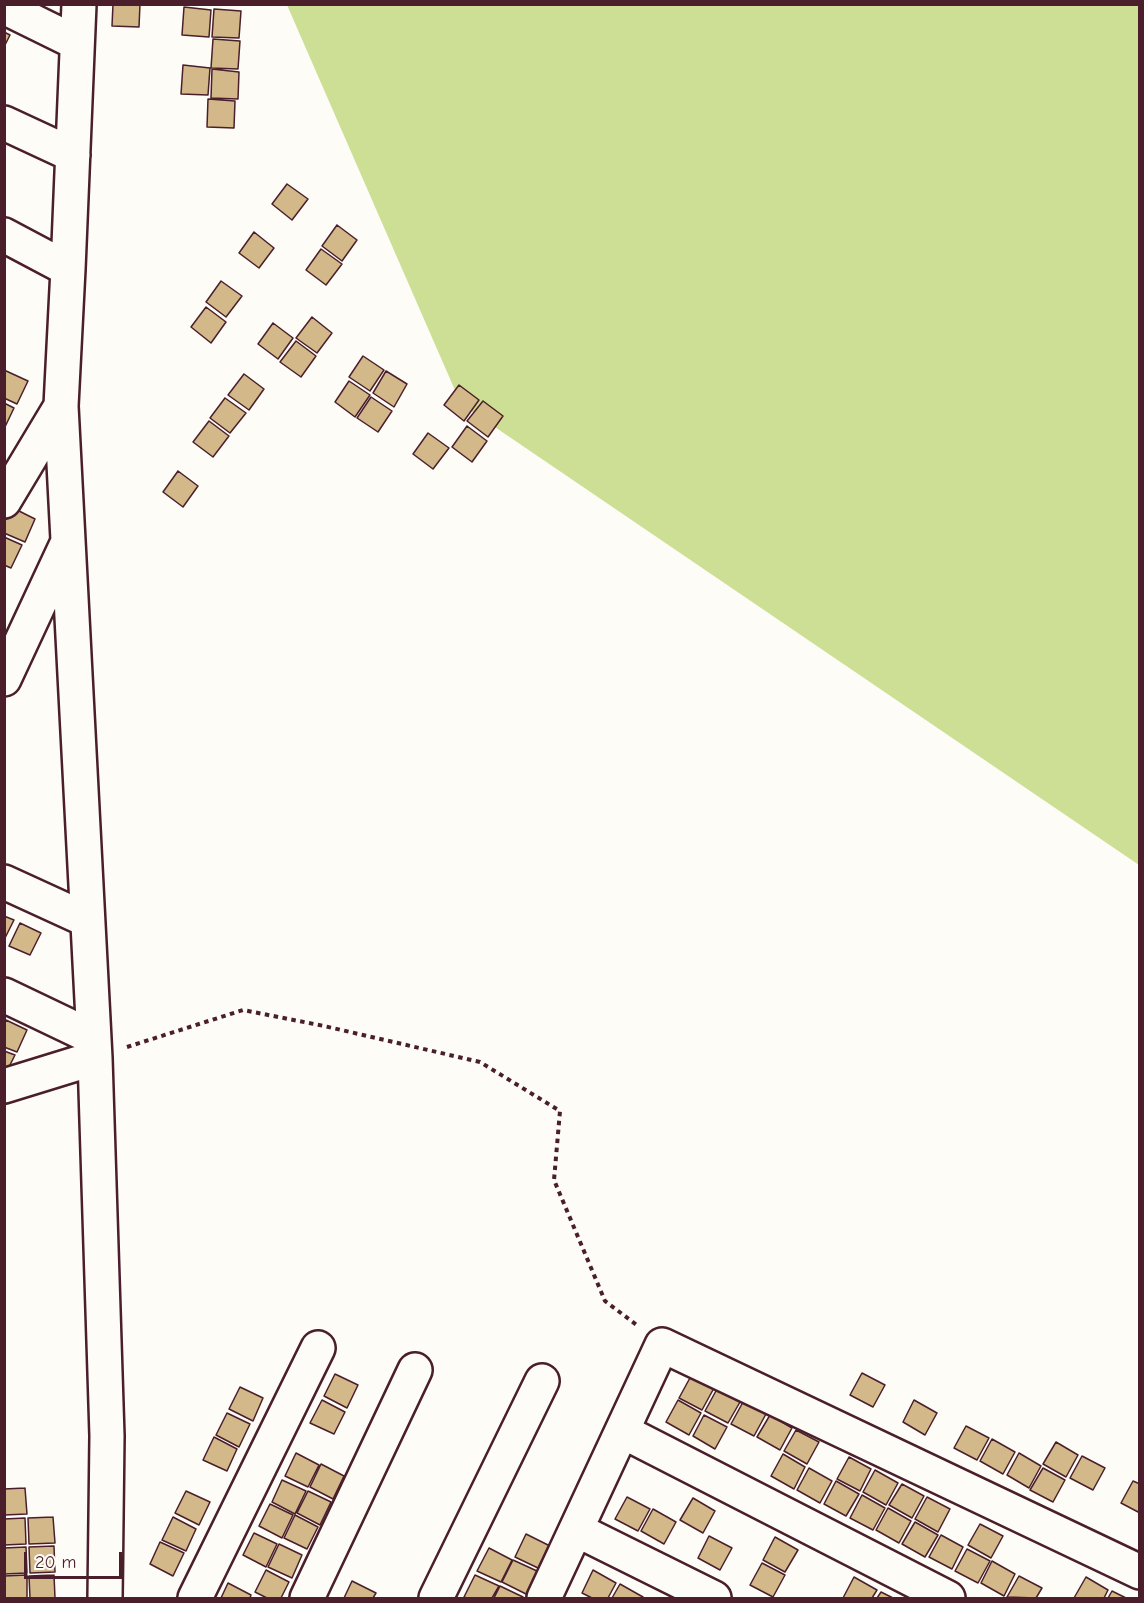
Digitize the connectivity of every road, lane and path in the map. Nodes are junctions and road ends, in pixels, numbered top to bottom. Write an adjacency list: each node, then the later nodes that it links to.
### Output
1 (79, 4): 3 (street)
2 (4, 7): 3 (street)
3 (77, 43): 5 (street)
4 (4, 123): 5 (street)
5 (73, 155): 7 (street)
6 (7, 243): 7 (street)
7 (68, 269): 8 (street)
8 (61, 405): 9 (street); 10 (street)
9 (4, 501)
10 (68, 542): 11 (street); 13 (street)
11 (4, 679)
12 (4, 882): 13 (street)
13 (87, 920): 15 (street)
14 (4, 995): 15 (street)
15 (94, 1048): 16 (street); 17 (path); 24 (street)
16 (4, 1086)
17 (662, 1345): 21 (street); 23 (street)
18 (318, 1348): 25 (street)
19 (415, 1370): 26 (street)
20 (542, 1381): 27 (street)
21 (622, 1431): 22 (street); 30 (street)
22 (576, 1530): 28 (street); 29 (street)
23 (1140, 1572)
24 (105, 1599)
25 (195, 1599)
26 (308, 1599)
27 (436, 1599)
28 (544, 1599)
29 (714, 1599)
30 (948, 1599)

